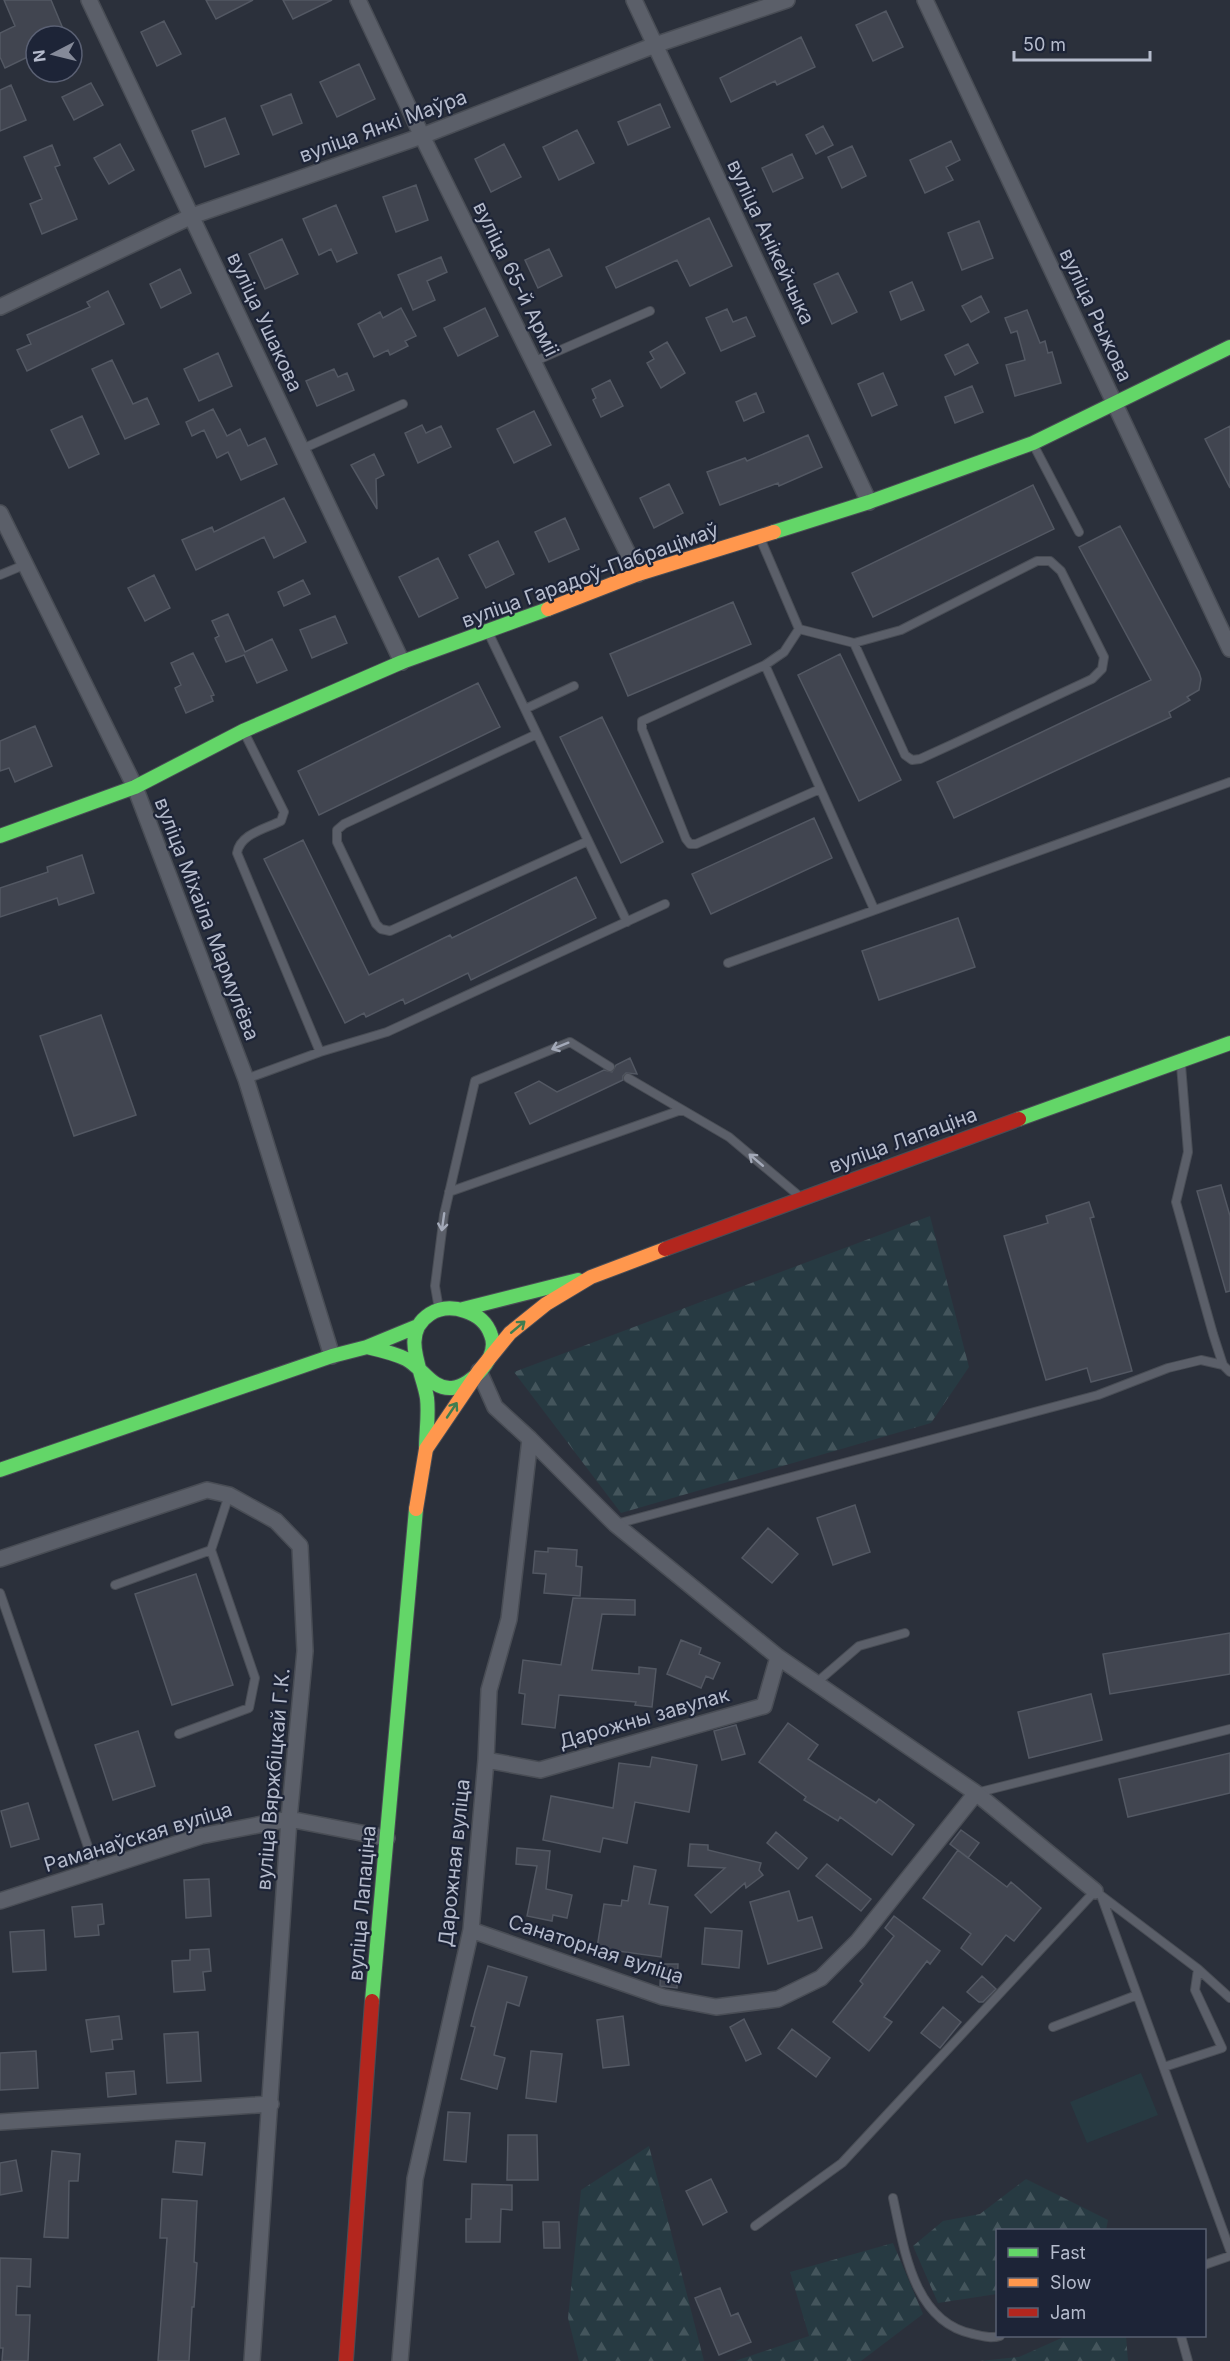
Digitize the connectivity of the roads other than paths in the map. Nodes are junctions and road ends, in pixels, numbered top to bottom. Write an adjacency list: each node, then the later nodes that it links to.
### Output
1 (90, 0): 8 (street, вуліца Ушакова)
2 (358, 0): 7 (street, вуліца 65-й Арміі)
3 (634, 0): 6 (street, вуліца Анікейчыка)
4 (787, 0): 6 (street, вуліца Янкі Маўра)
5 (925, 0): 13 (street, вуліца Рыжова)
6 (655, 45): 7 (street, вуліца Янкі Маўра); 17 (street, вуліца Анікейчыка)
7 (422, 136): 8 (street, вуліца Янкі Маўра); 12 (street, вуліца 65-й Арміі)
8 (192, 216): 9 (street, вуліца Янкі Маўра); 16 (street, вуліца Ушакова)
9 (0, 307)
10 (650, 310): 12 (lane)
11 (1230, 347): 13 (main road, вуліца Гарадоў-Пабрацімаў)
12 (533, 362): 23 (street, вуліца 65-й Арміі)
13 (1114, 403): 15 (main road, вуліца Гарадоў-Пабрацімаў); 27 (street, вуліца Рыжова)
14 (403, 404): 16 (lane)
15 (1033, 443): 17 (main road, вуліца Гарадоў-Пабрацімаў); 19 (lane)
16 (302, 449): 28 (street, вуліца Ушакова)
17 (869, 502): 20 (main road, вуліца Гарадоў-Пабрацімаў)
18 (0, 513): 21 (street, вуліца Міхаіла Мармулёва)
19 (1079, 532)
20 (759, 537): 23 (main road, вуліца Гарадоў-Пабрацімаў); 24 (lane)
21 (24, 565): 22 (lane); 35 (street, вуліца Міхаіла Мармулёва)
22 (0, 574)
23 (638, 574): 25 (main road, вуліца Гарадоў-Пабрацімаў)
24 (799, 629): 26 (lane); 29 (lane)
25 (488, 632): 28 (main road, вуліца Гарадоў-Пабрацімаў); 31 (lane)
26 (854, 643): 26 (lane)
27 (1230, 649)
28 (402, 662): 32 (main road, вуліца Гарадоў-Пабрацімаў)
29 (765, 665): 36 (lane); 36 (lane)
30 (574, 686): 31 (lane)
31 (525, 709): 33 (lane)
32 (243, 731): 35 (main road, вуліца Гарадоў-Пабрацімаў); 44 (lane)
33 (537, 734): 38 (lane); 38 (lane)
34 (1230, 782): 40 (lane)
35 (135, 787): 37 (main road, вуліца Гарадоў-Пабрацімаў); 48 (street, вуліца Міхаіла Мармулёва)
36 (820, 789): 40 (lane)
37 (0, 836)
38 (588, 841): 41 (lane)
39 (665, 904): 41 (lane)
40 (874, 909): 42 (lane)
41 (627, 922): 44 (lane)
42 (728, 963)
43 (1230, 1043): 45 (main road, вуліца Лапаціна)
44 (320, 1052): 48 (lane)
45 (1180, 1060): 51 (main road, вуліца Лапаціна); 58 (lane)
46 (610, 1067): 50 (lane, one-way to 50)
47 (628, 1078): 49 (lane)
48 (246, 1079): 57 (street, вуліца Міхаіла Мармулёва)
49 (681, 1110): 50 (lane); 51 (lane, one-way to 49)
50 (449, 1192): 54 (lane, one-way to 54)
51 (801, 1198): 52 (main road, вуліца Лапаціна)
52 (591, 1277): 53 (main road, вуліца Лапаціна); 60 (main road, вуліца Лапаціна, one-way to 52)
53 (463, 1309): 54 (main road, вуліца Лапаціна); 60 (main road, вуліца Лапаціна)
54 (440, 1310): 55 (main road)
55 (418, 1326): 56 (main road); 59 (main road, вуліца Лапаціна)
56 (367, 1347): 57 (main road); 59 (main road)
57 (332, 1356): 64 (main road)
58 (1223, 1365): 61 (lane); 66 (lane)
59 (419, 1369): 60 (main road, вуліца Лапаціна); 63 (main road, вуліца Лапаціна)
60 (479, 1371): 62 (street); 63 (main road, вуліца Лапаціна, one-way to 60)
61 (1230, 1372)
62 (530, 1439): 66 (street); 76 (street, Дарожная вуліца)
63 (426, 1449): 79 (main road, вуліца Лапаціна)
64 (0, 1470)
65 (229, 1495): 67 (lane); 68 (street); 78 (street, вуліца Вяржбіцкай Г.К.)
66 (615, 1524): 72 (street)
67 (211, 1550): 69 (lane); 75 (lane)
68 (0, 1559)
69 (115, 1585)
70 (0, 1593): 80 (lane)
71 (905, 1633): 73 (lane)
72 (778, 1657): 73 (street); 76 (street, Дарожны завулак)
73 (816, 1683): 77 (street)
74 (1230, 1729): 77 (lane)
75 (179, 1734)
76 (486, 1760): 83 (street, Дарожная вуліца)
77 (976, 1793): 81 (street); 83 (street, Санаторная вуліца)
78 (289, 1819): 79 (street); 80 (street, Раманаўская вуліца); 89 (street, вуліца Вяржбіцкай Г.К.)
79 (387, 1838): 99 (main road, вуліца Лапаціна)
80 (96, 1870): 82 (street, Раманаўская вуліца)
81 (1098, 1894): 84 (lane); 85 (lane); 92 (lane)
82 (0, 1901)
83 (471, 1930): 100 (street, Дарожная вуліца)
84 (1198, 1969): 86 (lane); 88 (lane)
85 (1137, 1995): 87 (lane); 88 (lane)
86 (1230, 1998)
87 (1053, 2027)
88 (1164, 2067): 93 (lane)
89 (271, 2104): 90 (street); 98 (street, вуліца Вяржбіцкай Г.К.)
90 (0, 2122)
91 (892, 2198): 96 (lane)
92 (755, 2226)
93 (1230, 2250)
94 (1230, 2256): 95 (lane)
95 (1206, 2264)
96 (997, 2337)
97 (1181, 2337): 101 (lane)
98 (252, 2361)
99 (346, 2361)
100 (400, 2361)
101 (1188, 2361)

